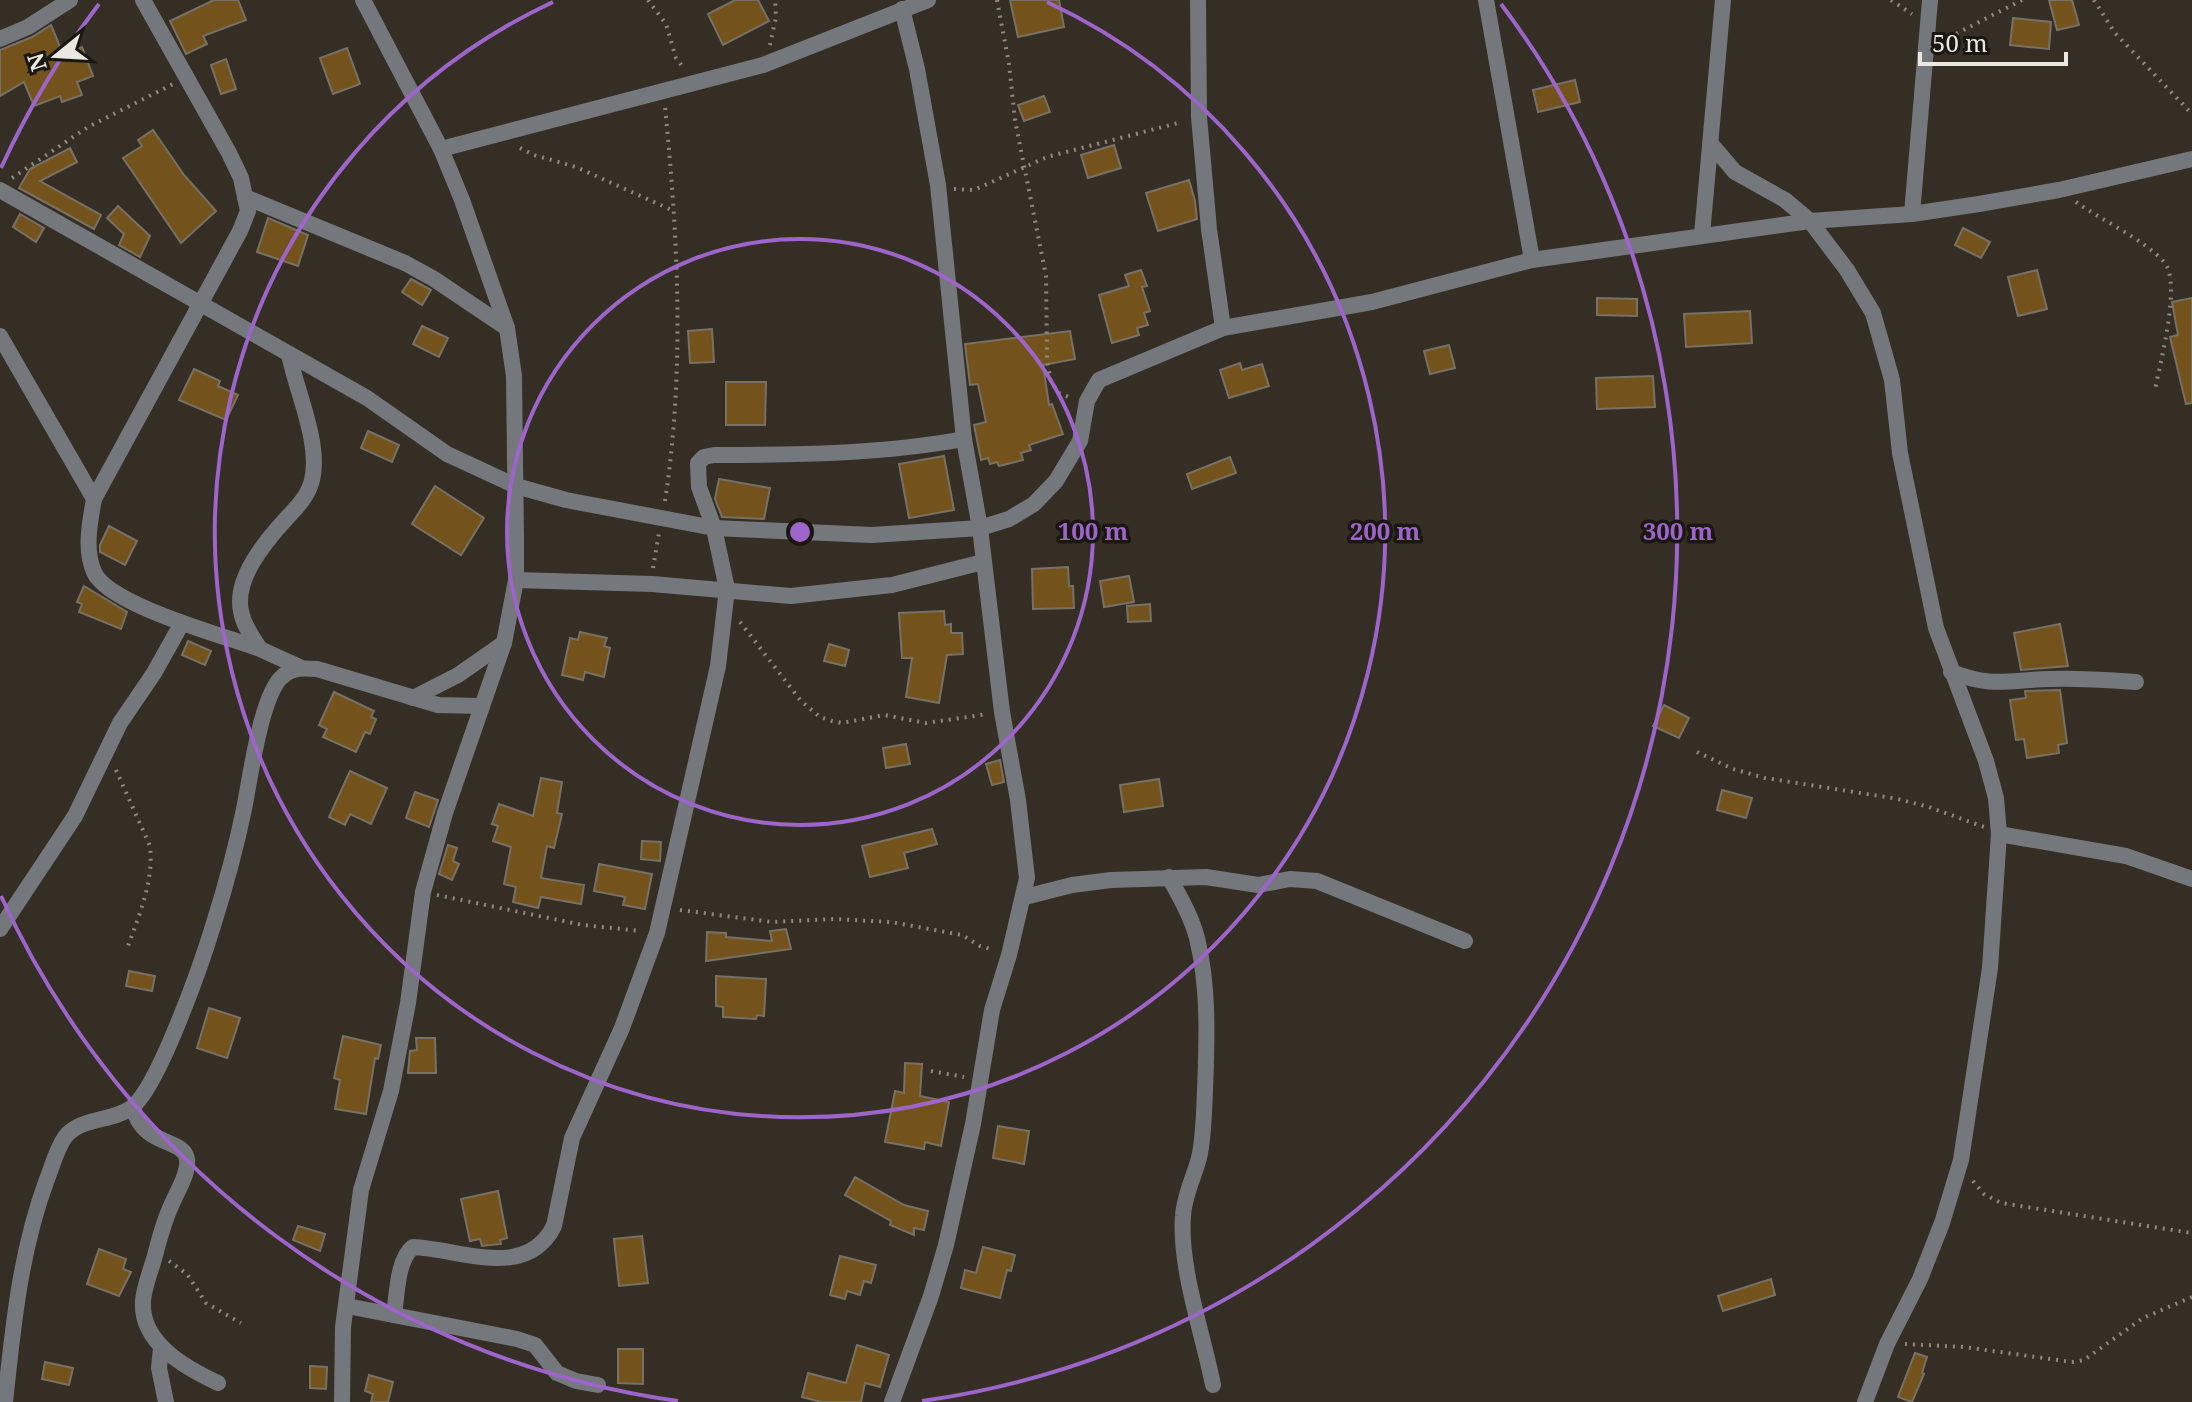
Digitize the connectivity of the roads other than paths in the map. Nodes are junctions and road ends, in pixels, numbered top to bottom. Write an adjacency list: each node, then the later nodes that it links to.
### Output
1 (70, 0): 10 (street)
2 (143, 0): 15 (street)
3 (363, 0): 12 (street)
4 (928, 0): 9 (street)
5 (1198, 0): 22 (street)
6 (1486, 0): 19 (street)
7 (1723, 0): 11 (street)
8 (1930, 0): 16 (street)
9 (902, 9): 12 (street); 25 (street)
10 (0, 39)
11 (1711, 144): 17 (street); 18 (street)
12 (441, 149): 21 (street)
13 (2192, 159): 16 (street)
14 (6, 184): 20 (street)
15 (245, 197): 20 (street); 21 (street)
16 (1912, 214): 17 (street)
17 (1810, 221): 18 (street); 37 (street)
18 (1702, 235): 19 (street)
19 (1532, 260): 22 (street)
20 (199, 305): 24 (street); 27 (street)
21 (507, 328): 26 (street)
22 (1223, 328): 29 (street)
23 (0, 336): 27 (street)
24 (289, 354): 26 (street); 35 (street)
25 (964, 439): 28 (street); 29 (street)
26 (516, 486): 28 (street); 31 (street)
27 (94, 499): 33 (street)
28 (714, 528): 29 (street); 32 (street)
29 (980, 528): 30 (street)
30 (983, 562): 32 (street); 44 (street)
31 (516, 580): 32 (street); 34 (street)
32 (726, 596): 49 (street)
33 (182, 623): 35 (street); 45 (street)
34 (504, 643): 39 (street); 40 (street)
35 (260, 649): 36 (street)
36 (300, 667): 39 (street); 47 (street)
37 (1951, 672): 38 (street); 41 (street)
38 (2136, 682)
39 (413, 698): 40 (street)
40 (481, 706): 48 (street)
41 (1999, 834): 43 (street); 58 (street)
42 (1169, 877): 44 (street); 46 (street); 53 (street)
43 (2192, 879)
44 (1025, 897): 57 (street)
45 (0, 929)
46 (1465, 941)
47 (133, 1107): 50 (street); 54 (street)
48 (347, 1306): 49 (street); 56 (street)
49 (394, 1315): 52 (street)
50 (161, 1348): 51 (street); 55 (street)
51 (218, 1383)
52 (598, 1385)
53 (1213, 1385)
54 (5, 1402)
55 (166, 1402)
56 (342, 1402)
57 (892, 1402)
58 (1865, 1402)

